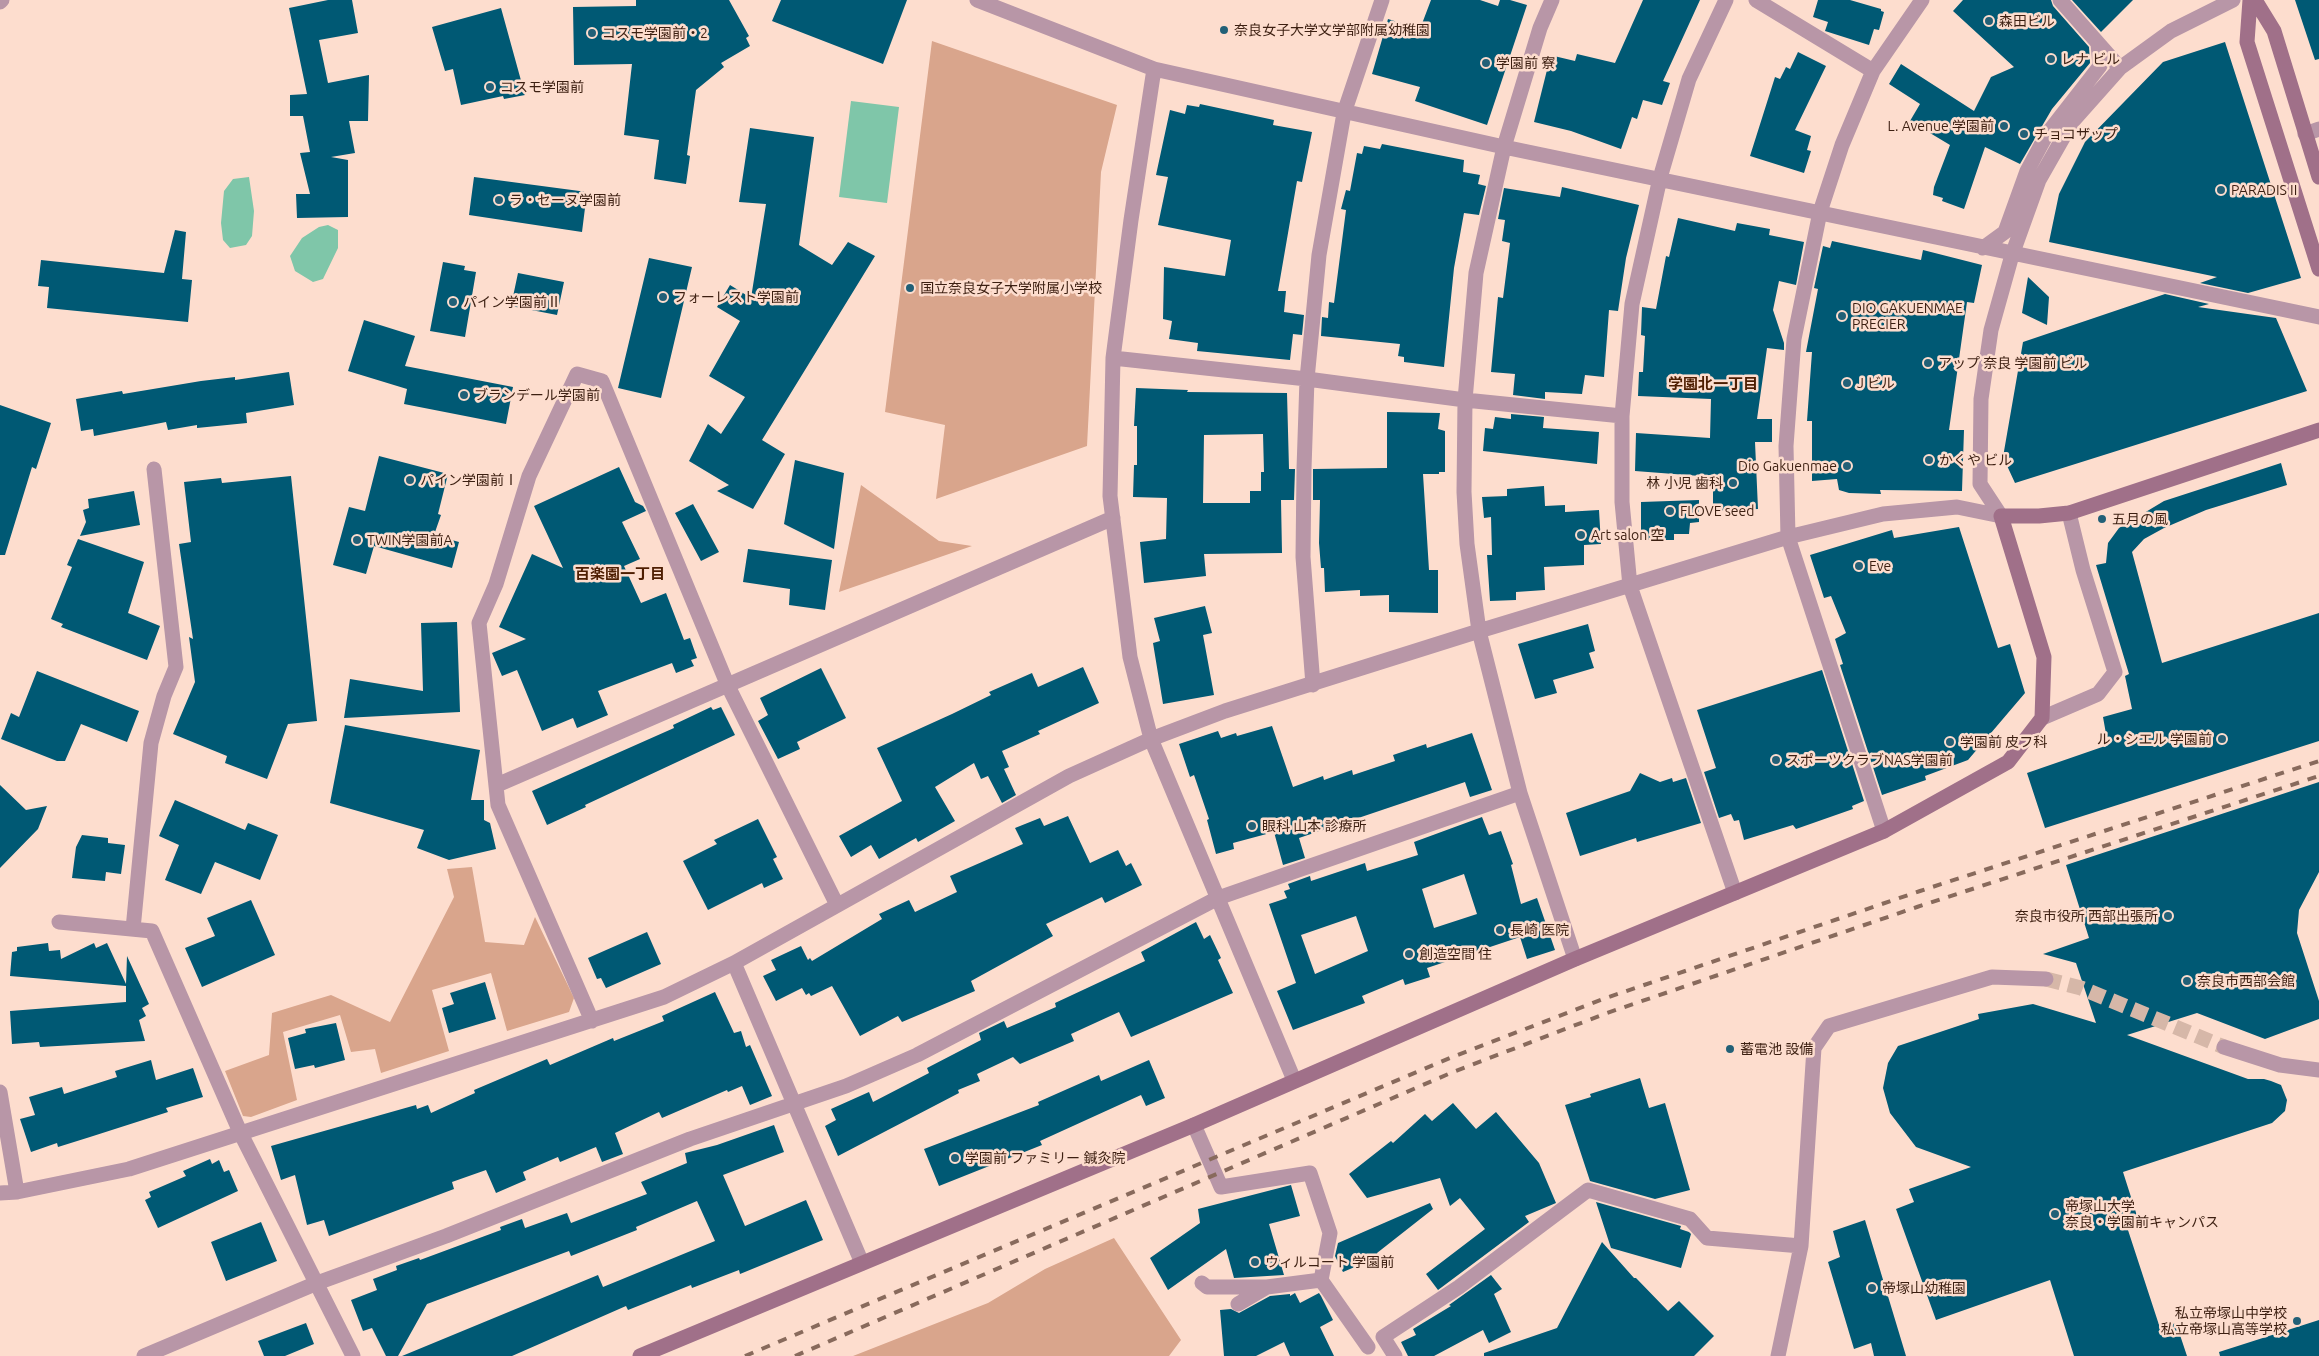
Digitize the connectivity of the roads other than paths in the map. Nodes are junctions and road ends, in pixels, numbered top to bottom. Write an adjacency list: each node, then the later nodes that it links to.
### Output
1 (976, 0): 13 (street)
2 (1382, 0): 15 (street)
3 (1552, 0): 17 (street)
4 (1726, 0): 19 (street)
5 (1756, 0): 14 (street)
6 (1922, 0): 14 (street)
7 (2060, 0): 11 (street)
8 (2233, 0): 12 (street)
9 (2250, 0): 23 (street)
10 (2254, 0): 16 (street)
11 (2098, 43): 12 (street); 21 (street)
12 (2120, 68): 22 (street)
13 (1154, 69): 15 (street); 25 (street)
14 (1873, 71): 20 (street)
15 (1344, 113): 17 (street); 26 (street)
16 (2312, 132): 18 (street)
17 (1504, 147): 19 (street); 27 (street)
18 (2319, 177)
19 (1660, 178): 20 (street); 28 (street)
20 (1820, 212): 21 (street); 34 (street)
21 (1983, 248): 22 (street)
22 (2012, 255): 24 (street); 32 (street)
23 (2319, 269)
24 (2319, 317)
25 (1112, 358): 26 (street); 33 (street)
26 (1307, 379): 27 (street); 37 (street)
27 (1465, 400): 28 (street); 36 (street)
28 (1622, 416): 35 (street)
29 (2319, 430): 31 (street)
30 (154, 469): 48 (street)
31 (2069, 513): 32 (street); 39 (street)
32 (2001, 516): 34 (street); 39 (street)
33 (1113, 518): 38 (street); 40 (street)
34 (1788, 537): 35 (street); 43 (street)
35 (1630, 586): 36 (street); 44 (street)
36 (1479, 631): 37 (street); 42 (street)
37 (1314, 685): 40 (street)
38 (728, 686): 41 (street); 41 (street); 46 (street)
39 (2042, 718): 43 (street)
40 (1151, 739): 45 (street); 46 (street)
41 (497, 785): 52 (street)
42 (1520, 793): 45 (street); 49 (street)
43 (1884, 831): 44 (street)
44 (1735, 893): 49 (street)
45 (1218, 898): 55 (street); 57 (street)
46 (837, 905): 50 (street)
47 (59, 922): 48 (street)
48 (133, 930): 59 (street)
49 (1575, 959): 55 (street)
50 (734, 963): 52 (street); 57 (street)
51 (2046, 979): 62 (street)
52 (592, 1022): 59 (street)
53 (2224, 1047): 54 (street)
54 (2319, 1070)
55 (1294, 1080): 58 (street)
56 (0, 1092): 60 (street)
57 (793, 1104): 63 (street); 65 (street)
58 (1194, 1125): 63 (street); 64 (street)
59 (240, 1132): 60 (street); 65 (street)
60 (17, 1192): 61 (street)
61 (0, 1193)
62 (1801, 1246): 69 (street); 75 (street)
63 (862, 1263): 73 (street)
64 (1321, 1280): 67 (street); 70 (street)
65 (317, 1283): 71 (street); 72 (street)
66 (1202, 1283): 67 (street)
67 (1267, 1287): 68 (street)
68 (1238, 1304)
69 (1383, 1337): 70 (street); 74 (street)
70 (1362, 1352)
71 (144, 1356)
72 (353, 1356)
73 (640, 1356)
74 (1396, 1356)
75 (1778, 1356)

